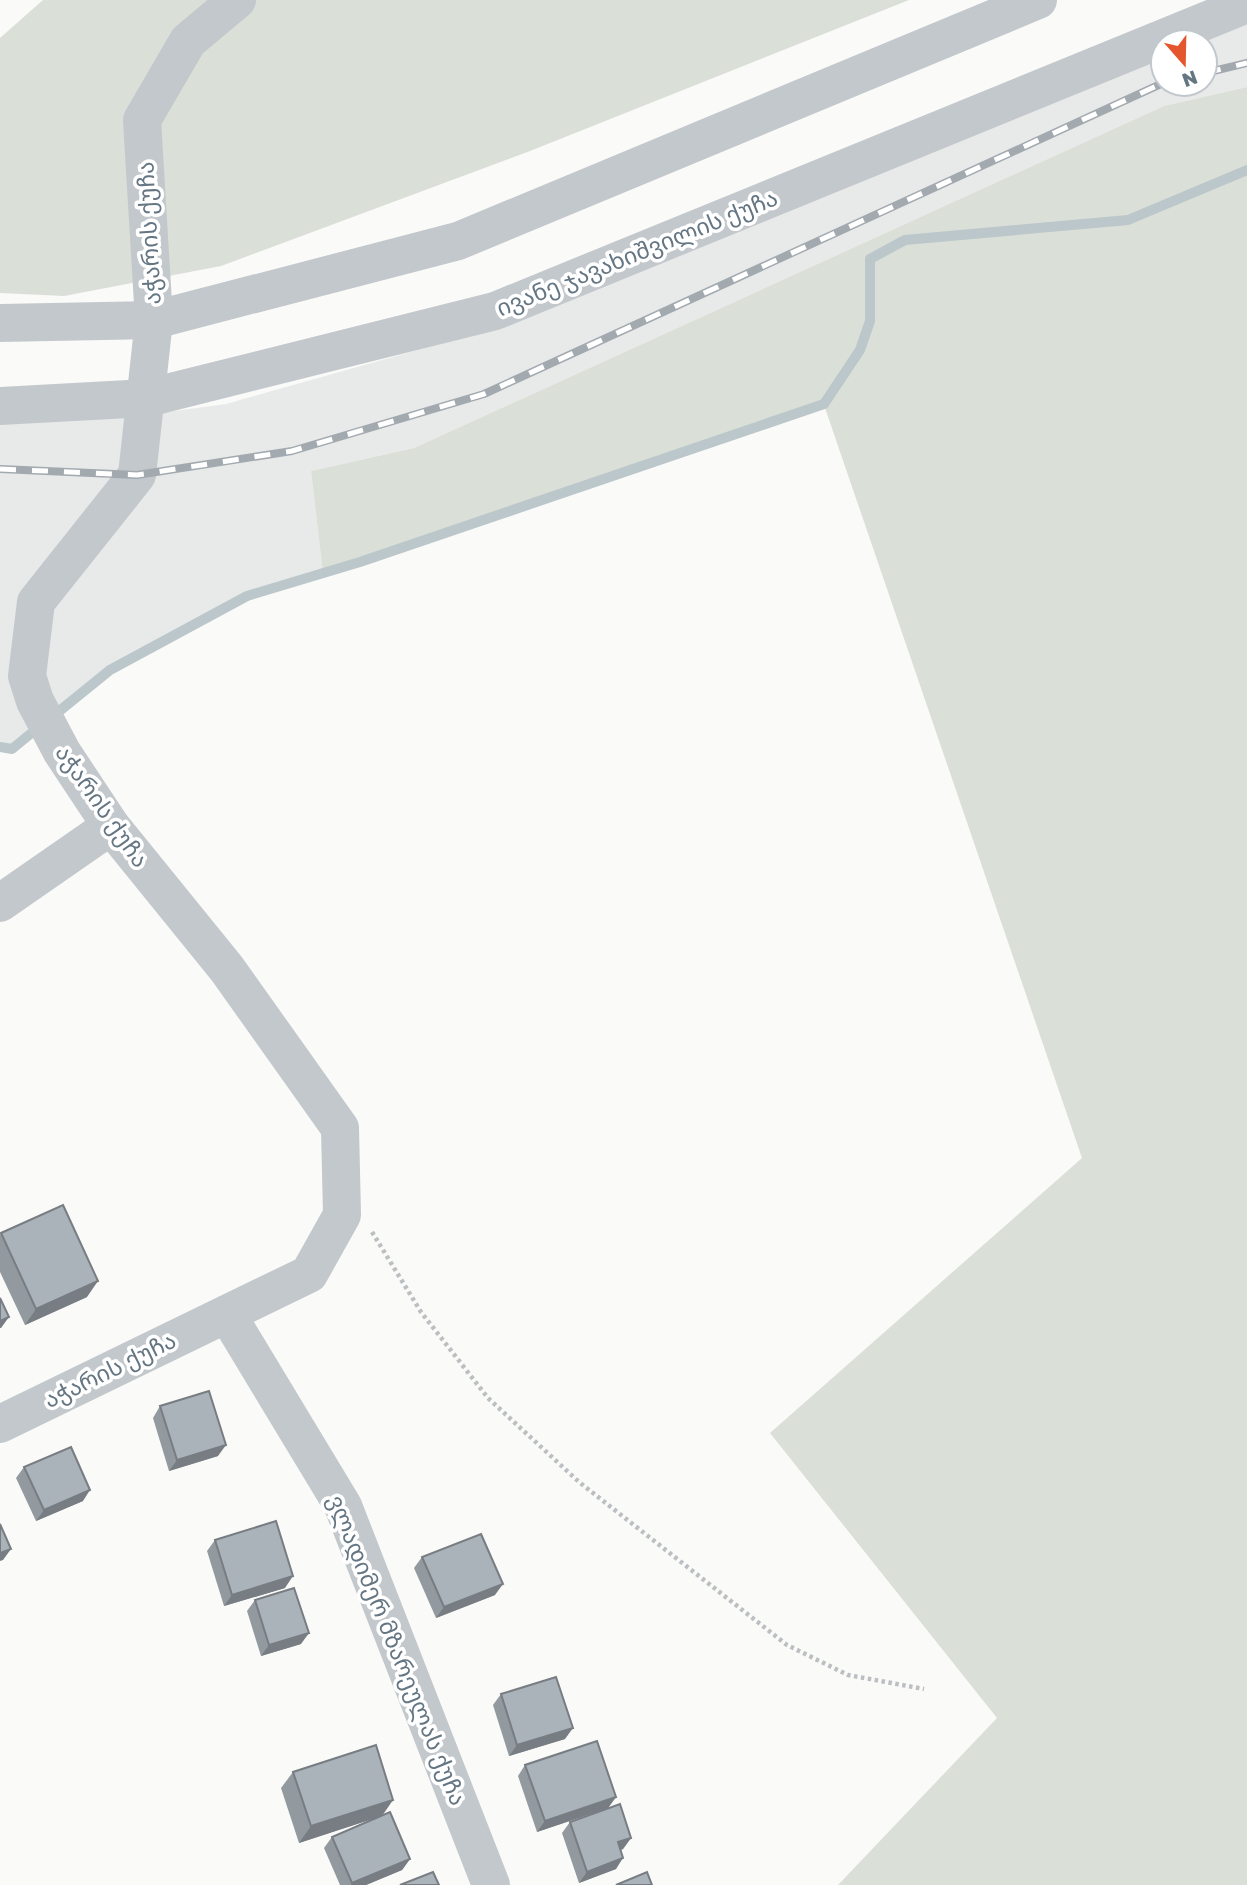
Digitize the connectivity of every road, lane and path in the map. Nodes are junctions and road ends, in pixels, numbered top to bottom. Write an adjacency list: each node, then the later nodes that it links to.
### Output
1 (237, 0): 4 (street, აჭარის ქუჩა)
2 (1038, 0): 4 (street)
3 (1247, 4): 6 (street, ივანე ჯავახიშვილის ქუჩა)
4 (154, 320): 5 (street); 6 (street, აჭარის ქუჩა)
5 (0, 324)
6 (147, 398): 7 (street, ივანე ჯავახიშვილის ქუჩა); 8 (street, აჭარის ქუჩა)
7 (0, 406)
8 (111, 826): 9 (street); 11 (street, აჭარის ქუჩა)
9 (0, 903)
10 (371, 1228): 13 (path)
11 (227, 1314): 12 (street, აჭარის ქუჩა); 14 (street, ვლადიმერ მზარეულას ქუჩა)
12 (0, 1423)
13 (924, 1689)
14 (491, 1885)

